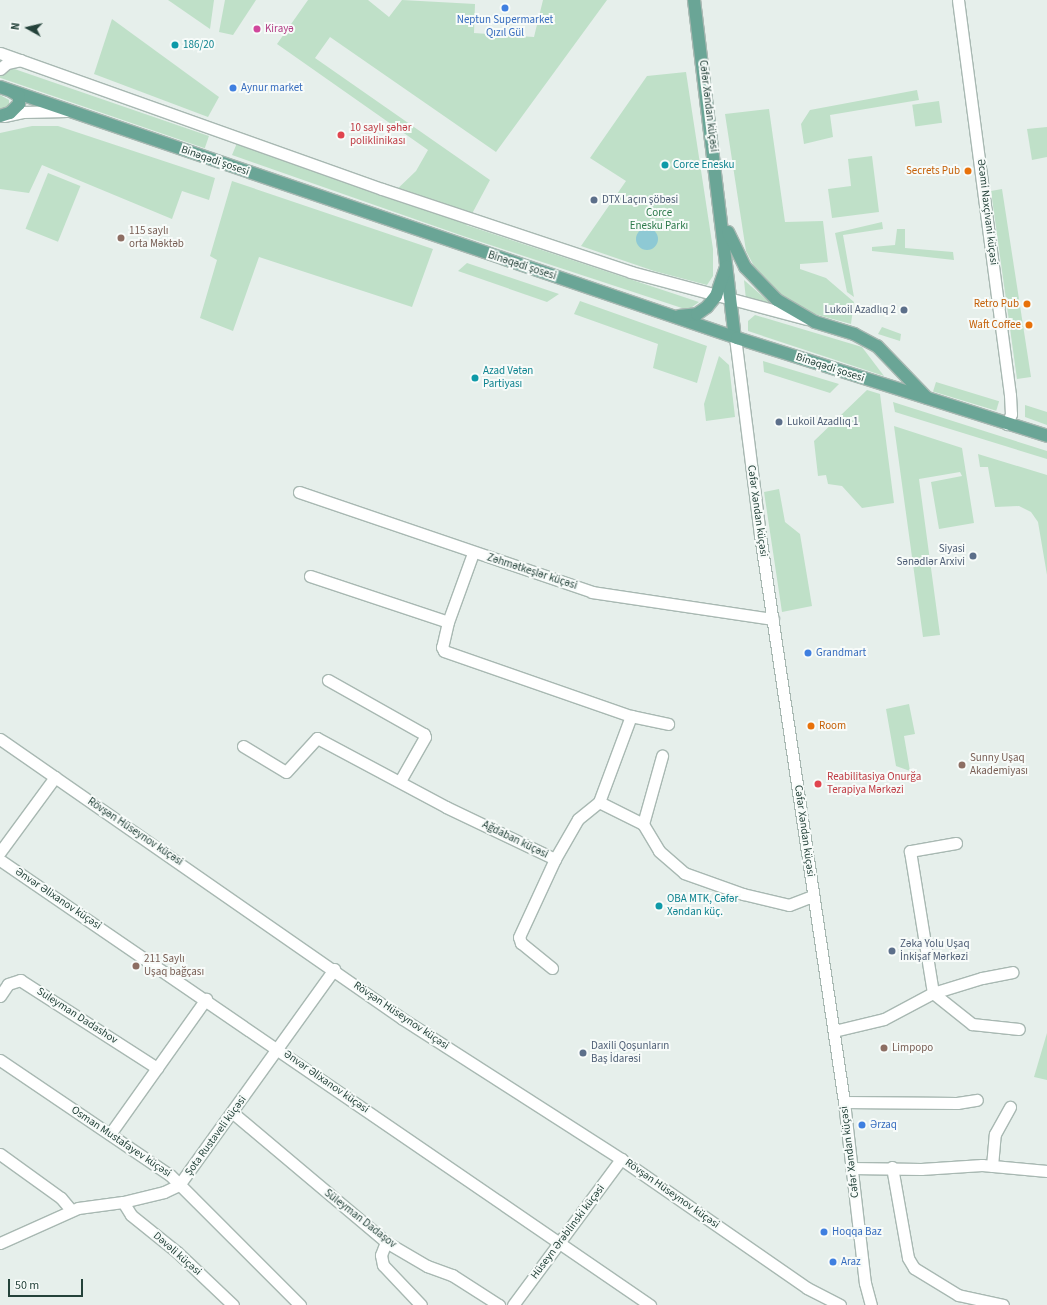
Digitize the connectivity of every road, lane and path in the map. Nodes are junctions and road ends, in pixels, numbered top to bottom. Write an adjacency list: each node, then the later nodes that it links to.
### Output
1 (694, 0): 9 (main road, Cəfər Xəndan küçəsi)
2 (958, 0): 19 (street, Əcəmi Naxçivani küçəsi)
3 (0, 52): 4 (street)
4 (21, 60): 5 (street); 11 (street)
5 (0, 69)
6 (6, 89): 7 (main road, Binəqədi şosesi); 8 (main road)
7 (70, 110): 8 (street); 14 (main road, Binəqədi şosesi)
8 (2, 116)
9 (721, 211): 10 (main road); 16 (main road)
10 (727, 262): 11 (main road); 12 (main road)
11 (716, 296): 12 (street); 14 (main road)
12 (731, 299): 13 (street); 15 (main road)
13 (756, 306): 15 (street); 16 (street)
14 (672, 316): 17 (main road, Binəqədi şosesi)
15 (733, 321): 17 (main road)
16 (815, 322): 18 (main road)
17 (735, 338): 18 (main road, Binəqədi şosesi); 24 (street, Cəfər Xəndan küçəsi)
18 (928, 399): 19 (main road, Binəqədi şosesi)
19 (1008, 424): 20 (main road, Binəqədi şosesi)
20 (1047, 436)
21 (299, 492): 22 (street, Zəhmətkeşlər küçəsi)
22 (473, 553): 24 (street, Zəhmətkeşlər küçəsi); 25 (street)
23 (310, 576): 25 (street)
24 (773, 619): 40 (street, Cəfər Xəndan küçəsi)
25 (448, 622): 27 (street)
26 (328, 680): 33 (street)
27 (630, 716): 28 (street); 34 (street)
28 (668, 724)
29 (0, 739): 32 (street, Rövşən Hüseynov küçəsi)
30 (243, 746): 33 (street, Ağdaban küçəsi)
31 (662, 756): 35 (street)
32 (55, 777): 37 (street); 42 (street, Rövşən Hüseynov küçəsi)
33 (400, 781): 38 (street, Ağdaban küçəsi)
34 (599, 802): 35 (street); 38 (street, Ağdaban küçəsi)
35 (642, 824): 40 (street)
36 (956, 843): 44 (street)
37 (0, 852)
38 (555, 859): 41 (street)
39 (0, 860): 46 (street, Ənvər Əlixanov küçəsi)
40 (813, 896): 48 (street, Cəfər Xəndan küçəsi)
41 (552, 968)
42 (334, 970): 49 (street, Şota Rustaveli küçəsi); 58 (street, Rövşən Hüseynov küçəsi)
43 (1012, 972): 44 (street)
44 (933, 993): 47 (street); 48 (street)
45 (0, 996): 51 (street, Suleyman Dadashov)
46 (206, 999): 49 (street, Ənvər Əlixanov küçəsi); 51 (street)
47 (1019, 1029)
48 (834, 1031): 53 (street, Cəfər Xəndan küçəsi)
49 (278, 1049): 55 (street, Şota Rustaveli küçəsi); 68 (street, Ənvər Əlixanov küçəsi)
50 (0, 1060): 56 (street, Osman Mustafayev küçəsi)
51 (157, 1068): 56 (street)
52 (977, 1100): 53 (street)
53 (844, 1102): 61 (street, Cəfər Xəndan küçəsi)
54 (1010, 1107): 59 (street)
55 (233, 1114): 63 (street, Şota Rustaveli küçəsi); 66 (street, Süleyman Dadaşov)
56 (110, 1134): 63 (street, Osman Mustafayev küçəsi)
57 (0, 1154): 65 (street)
58 (621, 1159): 68 (street, Hüseyn Ərəblinski küçəsi); 69 (street, Rövşən Hüseynov küçəsi)
59 (992, 1166): 60 (street); 62 (street)
60 (892, 1167): 61 (street); 81 (street)
61 (851, 1168): 70 (street, Cəfər Xəndan küçəsi)
62 (1047, 1170)
63 (179, 1185): 64 (street, Şota Rustaveli küçəsi); 73 (street, Osman Mustafayev küçəsi)
64 (123, 1202): 65 (street, Şota Rustaveli küçəsi); 72 (street, Dəvəli küçəsi)
65 (71, 1210): 67 (street, Şota Rustaveli küçəsi)
66 (386, 1242): 74 (street); 75 (street, Süleyman Dadaşov)
67 (0, 1243)
68 (561, 1244): 71 (street, Ənvər Əlixanov küçəsi); 76 (street, Hüseyn Ərəblinski küçəsi)
69 (806, 1288): 77 (street); 78 (street)
70 (866, 1292): 79 (street); 80 (street)
71 (645, 1304)
72 (233, 1305)
73 (300, 1305)
74 (421, 1305)
75 (499, 1305)
76 (513, 1305)
77 (827, 1305)
78 (840, 1305)
79 (861, 1305)
80 (871, 1305)
81 (1003, 1305)

